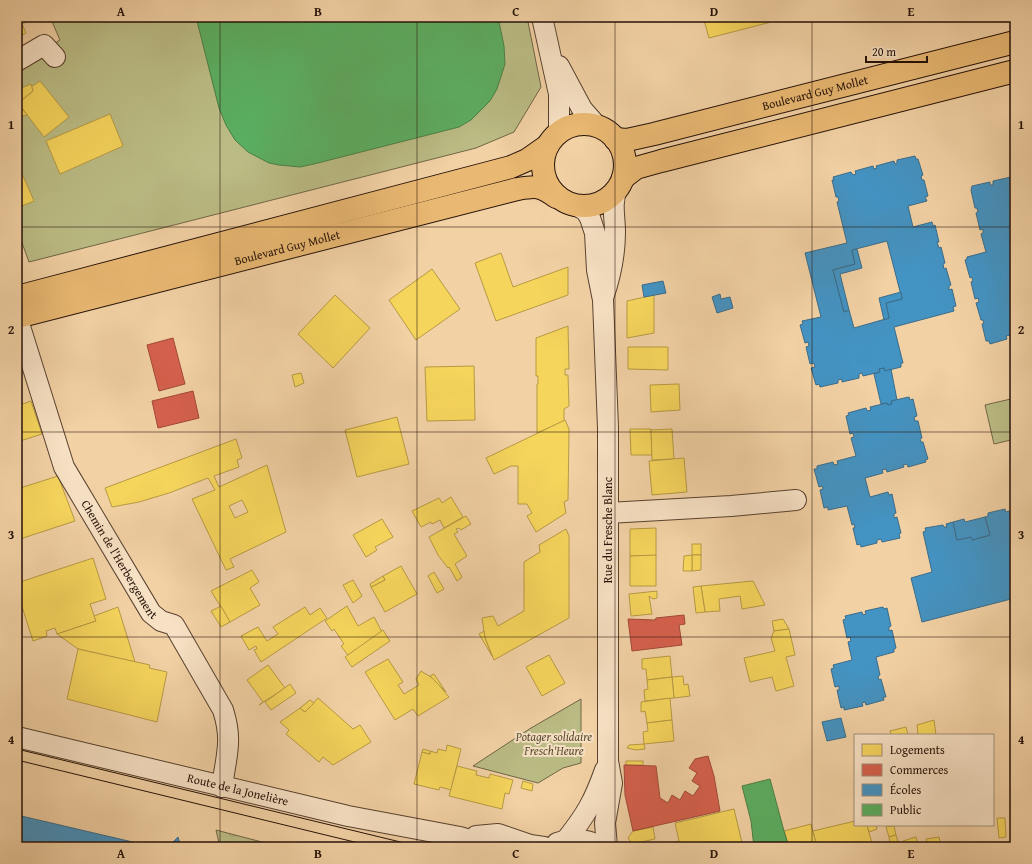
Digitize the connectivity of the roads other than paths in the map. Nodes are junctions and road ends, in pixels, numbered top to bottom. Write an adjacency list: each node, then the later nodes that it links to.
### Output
1 (542, 17): 3 (street)
2 (1015, 42): 8 (main road, Boulevard Guy Mollet)
3 (548, 46): 7 (street); 9 (street)
4 (55, 57): 5 (street)
5 (17, 61)
6 (1015, 71): 10 (main road)
7 (597, 126): 8 (main road); 9 (main road)
8 (615, 138): 10 (main road)
9 (553, 139): 11 (main road); 13 (main road, Boulevard Guy Mollet)
10 (620, 184): 12 (main road); 14 (street, Rue du Fresche Blanc)
11 (556, 197): 12 (main road); 15 (main road, Boulevard Guy Mollet)
12 (579, 207): 14 (street, Rue du Fresche Blanc)
13 (17, 298)
14 (603, 300): 17 (street, Rue du Fresche Blanc)
15 (17, 317): 20 (street, Chemin de l'Herbergement)
16 (796, 500): 17 (street)
17 (608, 513): 19 (street, Rue du Fresche Blanc)
18 (17, 737): 20 (street, Route de la Jonelière)
19 (608, 761): 22 (street, Rue du Fresche Blanc); 26 (street, Rue du Fresche Blanc)
20 (222, 787): 21 (street, Route de la Jonelière)
21 (460, 837): 23 (street, Route de la Jonelière); 24 (street, Route de la Jonelière)
22 (557, 844): 25 (street)
23 (494, 847)
24 (544, 847)
25 (602, 847)
26 (607, 847)

